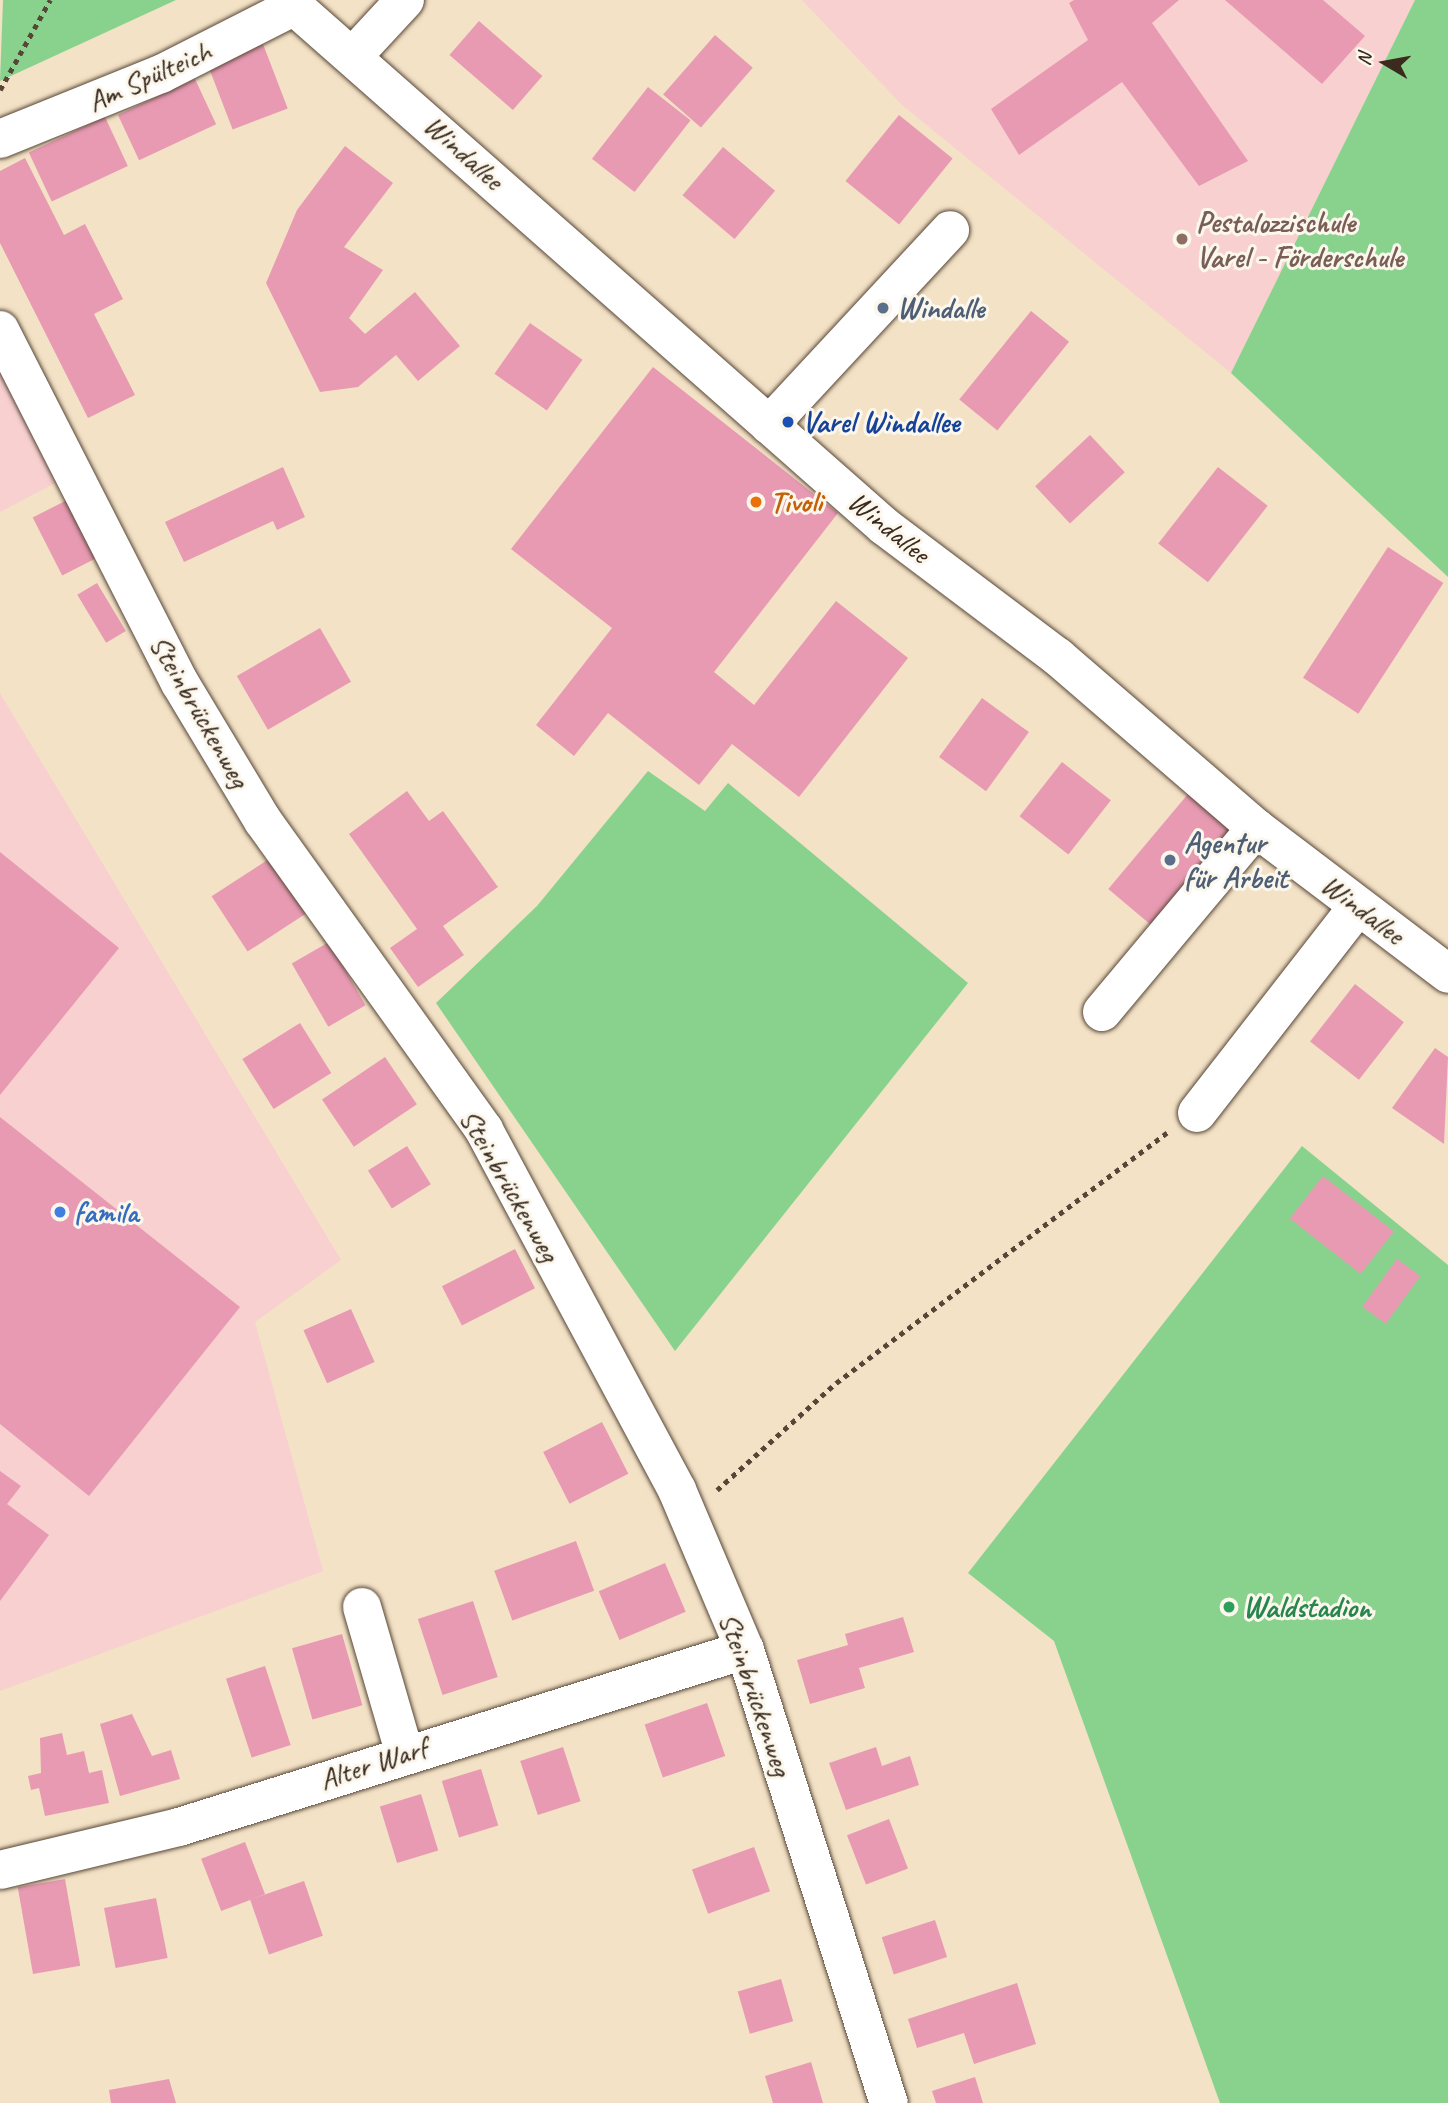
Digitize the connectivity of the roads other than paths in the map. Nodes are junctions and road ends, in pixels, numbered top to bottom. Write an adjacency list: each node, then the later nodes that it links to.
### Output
1 (405, 0): 3 (street)
2 (291, 3): 3 (street, Windallee); 4 (street, Am Spülteich)
3 (354, 55): 7 (street, Windallee)
4 (0, 139)
5 (950, 230): 7 (street)
6 (0, 331): 14 (street, Steinbrückenweg)
7 (769, 425): 8 (street, Windallee)
8 (1256, 828): 9 (street, Windallee); 11 (street)
9 (1358, 906): 10 (street, Windallee); 12 (street)
10 (1448, 974)
11 (1102, 1012)
12 (1197, 1113)
13 (362, 1607): 15 (street)
14 (745, 1650): 15 (street, Alter Warf); 17 (street, Steinbrückenweg)
15 (404, 1752): 16 (street, Alter Warf)
16 (0, 1870)
17 (889, 2103)

